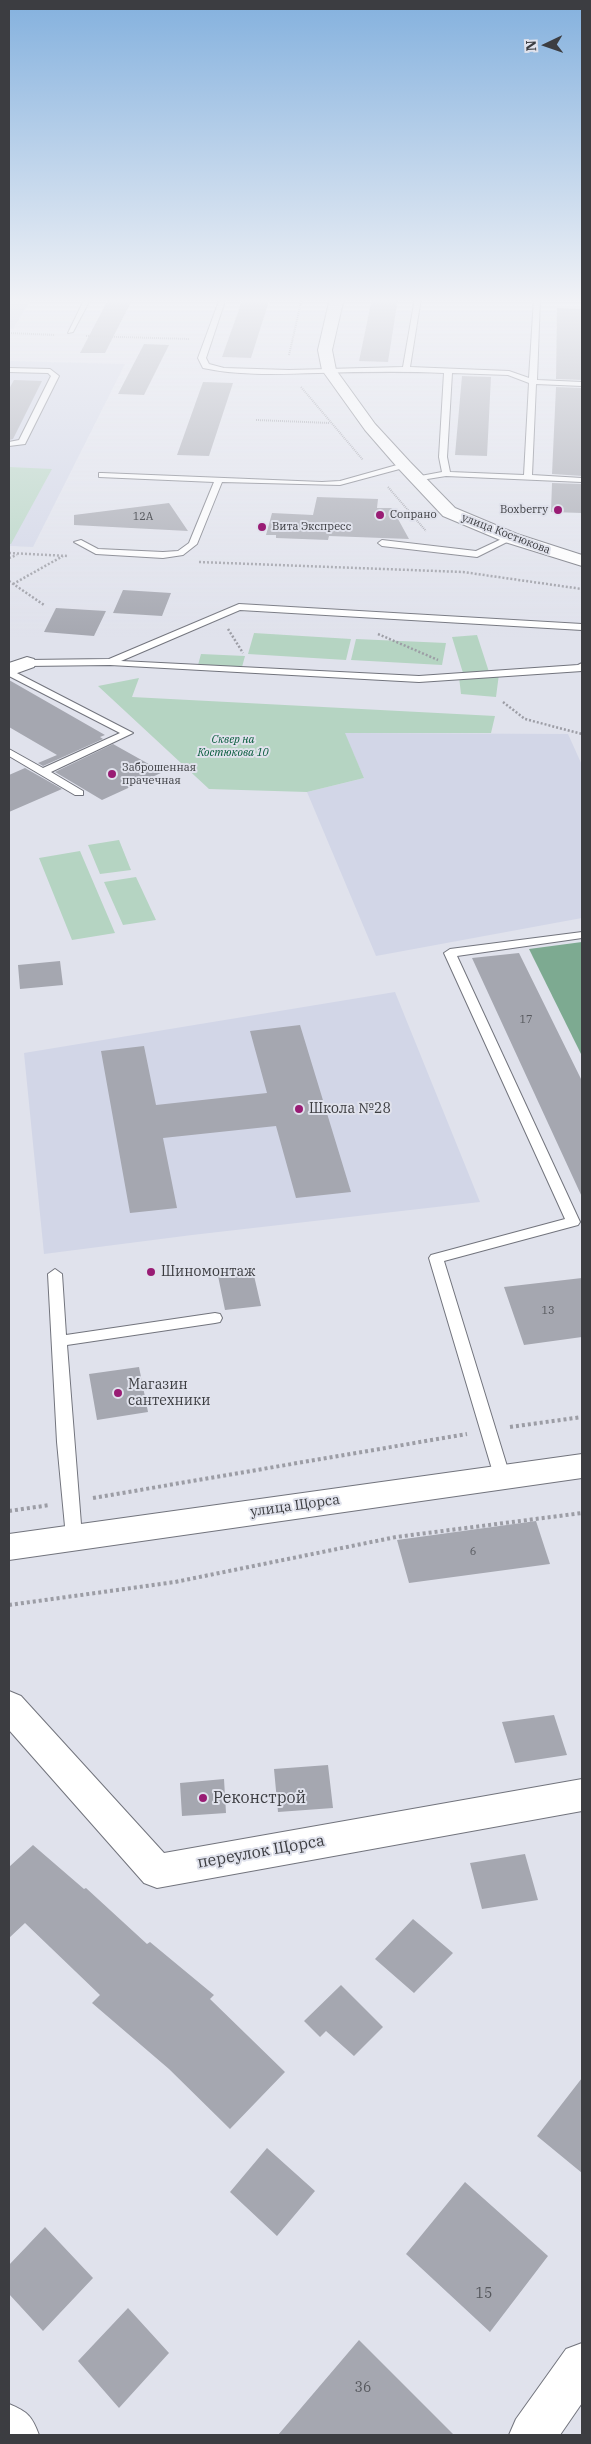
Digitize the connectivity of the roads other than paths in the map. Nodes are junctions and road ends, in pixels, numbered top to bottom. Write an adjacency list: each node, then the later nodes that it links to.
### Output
1 (37, 412): 5 (lane)
2 (359, 412): 6 (main road, улица Костюкова)
3 (446, 412): 7 (lane)
4 (531, 412): 9 (lane)
5 (9, 444)
6 (404, 465): 10 (main road, улица Костюкова); 11 (lane)
7 (446, 474): 9 (lane); 10 (lane)
8 (102, 475): 11 (lane)
9 (528, 477): 12 (lane)
10 (418, 479): 13 (main road, улица Костюкова)
11 (219, 480): 16 (lane)
12 (582, 480)
13 (511, 538): 15 (lane); 18 (main road, улица Костюкова)
14 (78, 542): 16 (lane)
15 (382, 543)
16 (193, 544): 17 (lane)
17 (145, 548)
18 (582, 561)
19 (582, 627): 20 (lane)
20 (110, 662): 21 (lane); 22 (lane)
21 (27, 663): 23 (main road)
22 (582, 666)
23 (9, 671): 25 (lane)
24 (9, 752): 25 (lane)
25 (43, 772): 26 (lane)
26 (79, 793)
27 (582, 935): 32 (lane)
28 (55, 1274): 30 (lane)
29 (215, 1318): 30 (lane)
30 (59, 1341): 33 (lane)
31 (582, 1466): 32 (main road, улица Щорса)
32 (502, 1476): 33 (main road, улица Щорса)
33 (74, 1537): 34 (main road, улица Щорса)
34 (9, 1547)
35 (9, 1706): 36 (main road, переулок Щорса)
36 (582, 1794)
37 (582, 2365): 40 (main road)
38 (9, 2428): 39 (main road)
39 (16, 2435)
40 (532, 2435)

